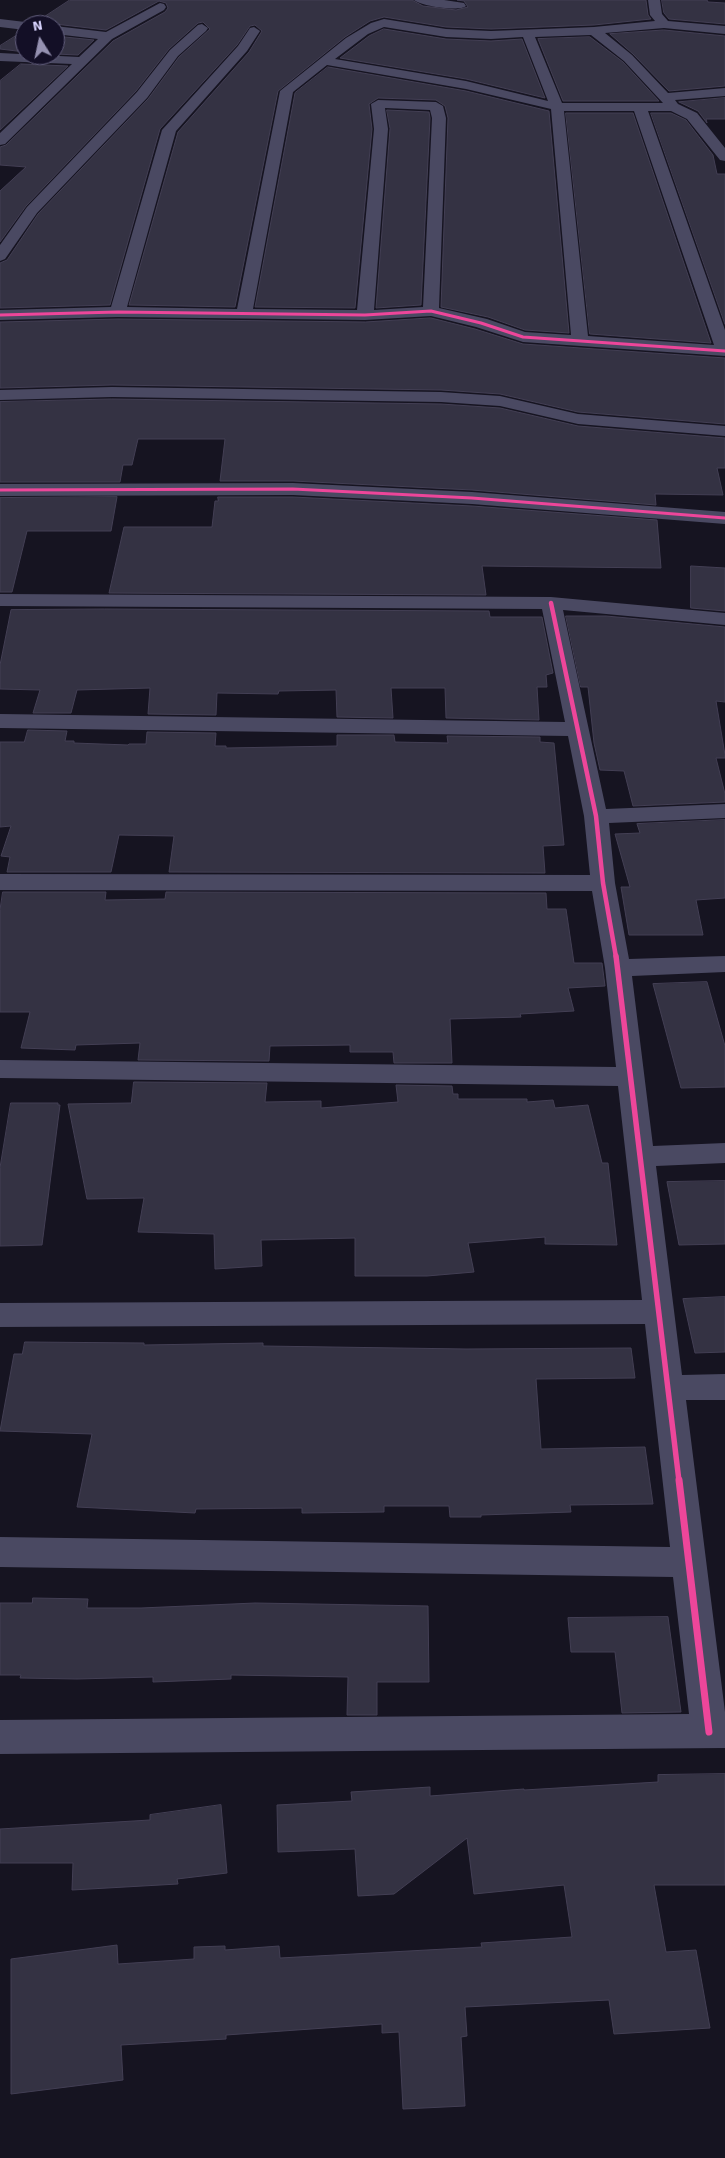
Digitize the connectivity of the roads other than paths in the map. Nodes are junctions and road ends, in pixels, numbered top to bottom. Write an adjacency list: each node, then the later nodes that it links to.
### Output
1 (420, 0): 3 (street)
2 (654, 0): 6 (street)
3 (460, 6)
4 (160, 7): 14 (street)
5 (0, 23): 7 (street)
6 (664, 24): 9 (street); 10 (street)
7 (15, 25)
8 (202, 28): 24 (street)
9 (594, 30): 13 (street); 19 (street)
10 (725, 30)
11 (65, 31): 14 (street)
12 (254, 31): 25 (street)
13 (528, 34): 17 (street); 20 (street)
14 (108, 36): 16 (street)
15 (0, 56): 16 (street)
16 (82, 61): 22 (street)
17 (326, 61): 20 (street); 27 (street)
18 (725, 92): 19 (street)
19 (669, 102): 21 (street); 23 (street)
20 (556, 107): 21 (street); 30 (street)
21 (640, 108): 31 (street)
22 (0, 141)
23 (725, 157)
24 (0, 256)
25 (118, 312): 27 (street); 28 (street)
26 (431, 312): 29 (street); 29 (street); 30 (street)
27 (244, 313): 29 (street)
28 (0, 315)
29 (365, 315)
30 (580, 340): 31 (street)
31 (725, 351)
32 (0, 395): 33 (street)
33 (725, 431)
34 (0, 490): 35 (street)
35 (725, 518)
36 (0, 600): 37 (street)
37 (551, 603): 38 (street); 40 (street)
38 (725, 619)
39 (0, 721): 40 (street)
40 (578, 729): 42 (street)
41 (725, 811): 42 (street)
42 (596, 816): 44 (street)
43 (0, 882): 44 (street)
44 (603, 883): 46 (street)
45 (725, 964): 46 (street)
46 (618, 968): 48 (street)
47 (0, 1069): 48 (street)
48 (630, 1077): 50 (street)
49 (725, 1153): 50 (street)
50 (640, 1157): 51 (street)
51 (659, 1312): 52 (street); 54 (street)
52 (0, 1315)
53 (725, 1387): 54 (street)
54 (668, 1388): 56 (street)
55 (0, 1552): 56 (street)
56 (689, 1562): 57 (street)
57 (717, 1732): 58 (street)
58 (0, 1737)

